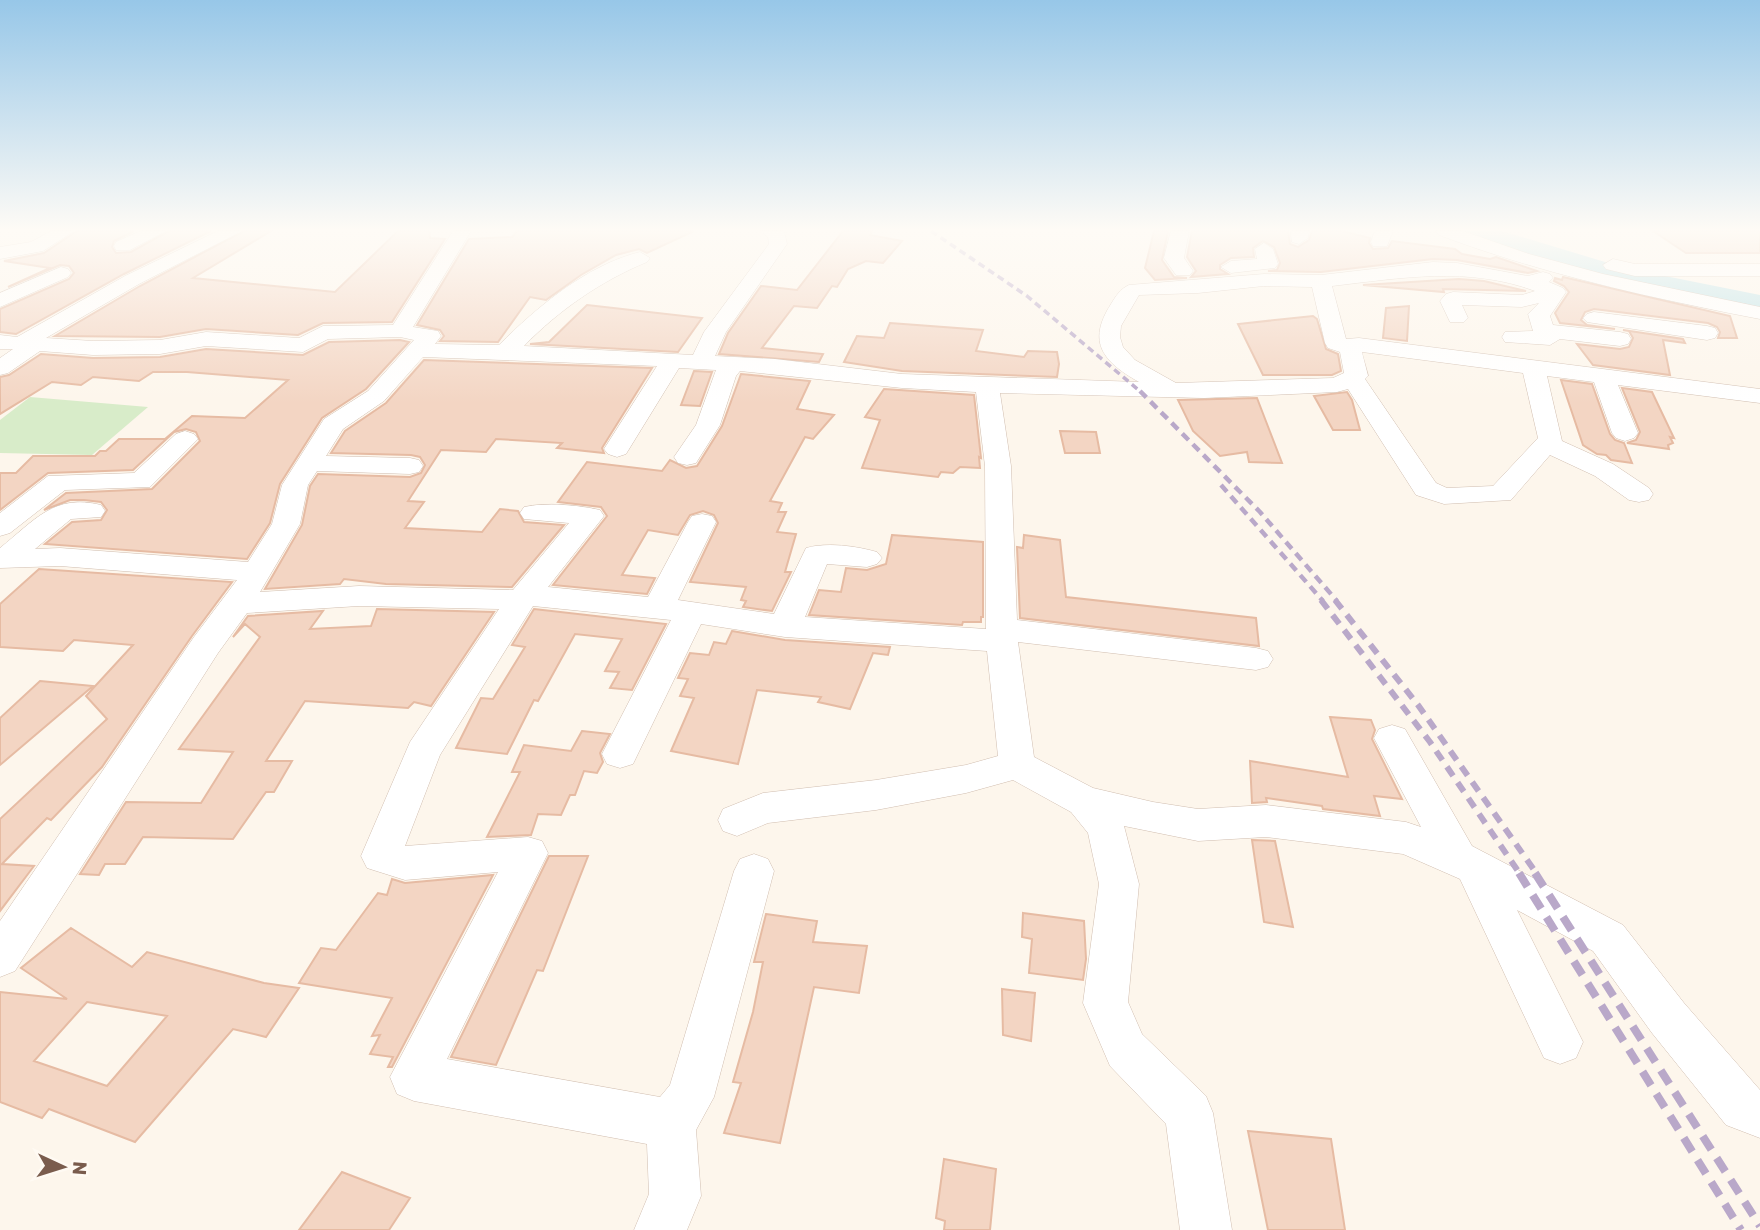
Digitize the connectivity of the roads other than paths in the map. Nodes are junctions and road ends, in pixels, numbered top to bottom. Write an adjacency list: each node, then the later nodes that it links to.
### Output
1 (27, 288): 10 (street)
2 (117, 288): 18 (street)
3 (426, 288): 14 (street)
4 (581, 288): 21 (street)
5 (746, 288): 23 (street)
6 (1155, 288): 30 (street)
7 (1323, 288): 19 (street)
8 (1533, 288): 11 (street)
9 (1666, 288): 12 (street)
10 (0, 301)
11 (1549, 311): 13 (street); 15 (street); 16 (street); 17 (street)
12 (1760, 313)
13 (1457, 318)
14 (400, 331): 18 (street); 20 (street)
15 (1707, 333)
16 (1513, 337)
17 (1620, 339)
18 (19, 343): 26 (street)
19 (1350, 348): 25 (street); 28 (street)
20 (419, 350): 21 (street); 38 (street)
21 (505, 352): 22 (street)
22 (672, 360): 23 (street); 36 (street)
23 (701, 363): 24 (street)
24 (734, 364): 29 (street); 37 (street)
25 (1533, 367): 27 (street); 35 (street)
26 (0, 368)
27 (1603, 376): 31 (street); 33 (street)
28 (1353, 378): 30 (street); 35 (street)
29 (987, 386): 30 (street); 51 (street)
30 (1172, 391)
31 (1750, 393): 32 (street)
32 (1760, 419)
33 (1625, 433)
34 (185, 439): 44 (street)
35 (1546, 444): 40 (street)
36 (617, 450)
37 (687, 457)
38 (309, 463): 39 (street); 47 (street)
39 (410, 466)
40 (1639, 494)
41 (91, 510): 46 (street)
42 (534, 513): 48 (street)
43 (702, 522): 49 (street)
44 (0, 527)
45 (867, 558): 50 (street)
46 (2, 559): 47 (street)
47 (247, 587): 48 (street); 60 (street)
48 (524, 597): 49 (street); 63 (street)
49 (674, 611): 50 (street); 54 (street)
50 (785, 626): 51 (street)
51 (1002, 635): 52 (street); 55 (street)
52 (1255, 659)
53 (1392, 738): 58 (street)
54 (620, 754)
55 (1017, 765): 56 (street); 57 (street)
56 (1084, 801): 58 (street); 65 (street)
57 (737, 820)
58 (1466, 863): 61 (street); 62 (street)
59 (754, 871): 63 (street)
60 (0, 957)
61 (1560, 1042)
62 (1760, 1114)
63 (671, 1124): 64 (street)
64 (660, 1230)
65 (1206, 1230)

